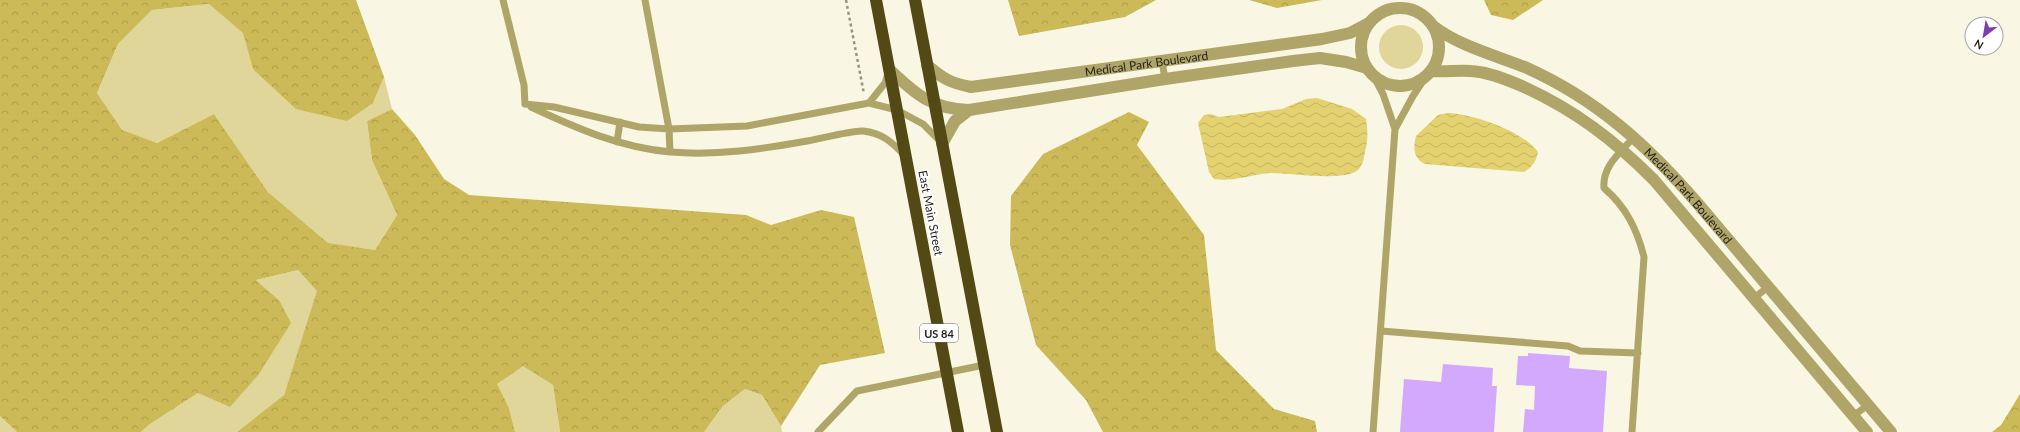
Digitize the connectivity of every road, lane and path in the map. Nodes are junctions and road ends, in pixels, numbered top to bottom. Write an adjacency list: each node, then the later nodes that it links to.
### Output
1 (502, 0): 14 (lane)
2 (645, 0): 20 (lane)
3 (846, 0): 15 (path)
4 (876, 0): 10 (highway, East Main Street / US 84)
5 (915, 0): 9 (highway, East Main Street / US 84)
6 (1369, 23): 7 (street); 8 (street, Medical Park Boulevard); 11 (street)
7 (1433, 26): 12 (street); 22 (street, Medical Park Boulevard)
8 (1162, 62): 9 (street, Medical Park Boulevard); 13 (lane)
9 (927, 65): 16 (highway, East Main Street / US 84)
10 (889, 69): 15 (lane); 16 (street, Medical Park Boulevard); 17 (highway, East Main Street / US 84)
11 (1370, 72): 12 (street); 13 (street, Medical Park Boulevard); 21 (lane)
12 (1429, 74): 21 (lane); 25 (street, Medical Park Boulevard)
13 (1165, 79): 18 (street, Medical Park Boulevard)
14 (525, 104): 19 (lane); 23 (lane)
15 (867, 104): 17 (lane); 20 (lane)
16 (935, 104): 18 (street, Medical Park Boulevard); 24 (highway, East Main Street / US 84)
17 (897, 110): 24 (lane); 27 (highway, East Main Street / US 84)
18 (969, 110): 24 (street)
19 (620, 122): 20 (lane); 23 (lane)
20 (669, 129): 26 (lane)
21 (1395, 129): 30 (lane)
22 (1635, 136): 25 (lane); 28 (street, Medical Park Boulevard)
23 (616, 142): 26 (lane)
24 (942, 144): 32 (highway, East Main Street / US 84)
25 (1623, 149): 29 (street, Medical Park Boulevard); 31 (lane)
26 (670, 152): 27 (lane)
27 (905, 157): 33 (highway, East Main Street / US 84)
28 (1768, 287): 29 (lane); 34 (street, Medical Park Boulevard)
29 (1754, 298): 35 (street, Medical Park Boulevard)
30 (1381, 331): 31 (lane); 39 (lane)
31 (1638, 354): 40 (lane)
32 (984, 365): 33 (lane); 38 (highway, East Main Street / US 84)
33 (947, 372): 36 (lane); 37 (highway, East Main Street / US 84)
34 (1868, 405): 35 (lane); 42 (street, Medical Park Boulevard)
35 (1853, 416): 41 (street, Medical Park Boulevard)
36 (818, 432)
37 (958, 432)
38 (996, 432)
39 (1374, 432)
40 (1632, 432)
41 (1867, 432)
42 (1890, 432)

